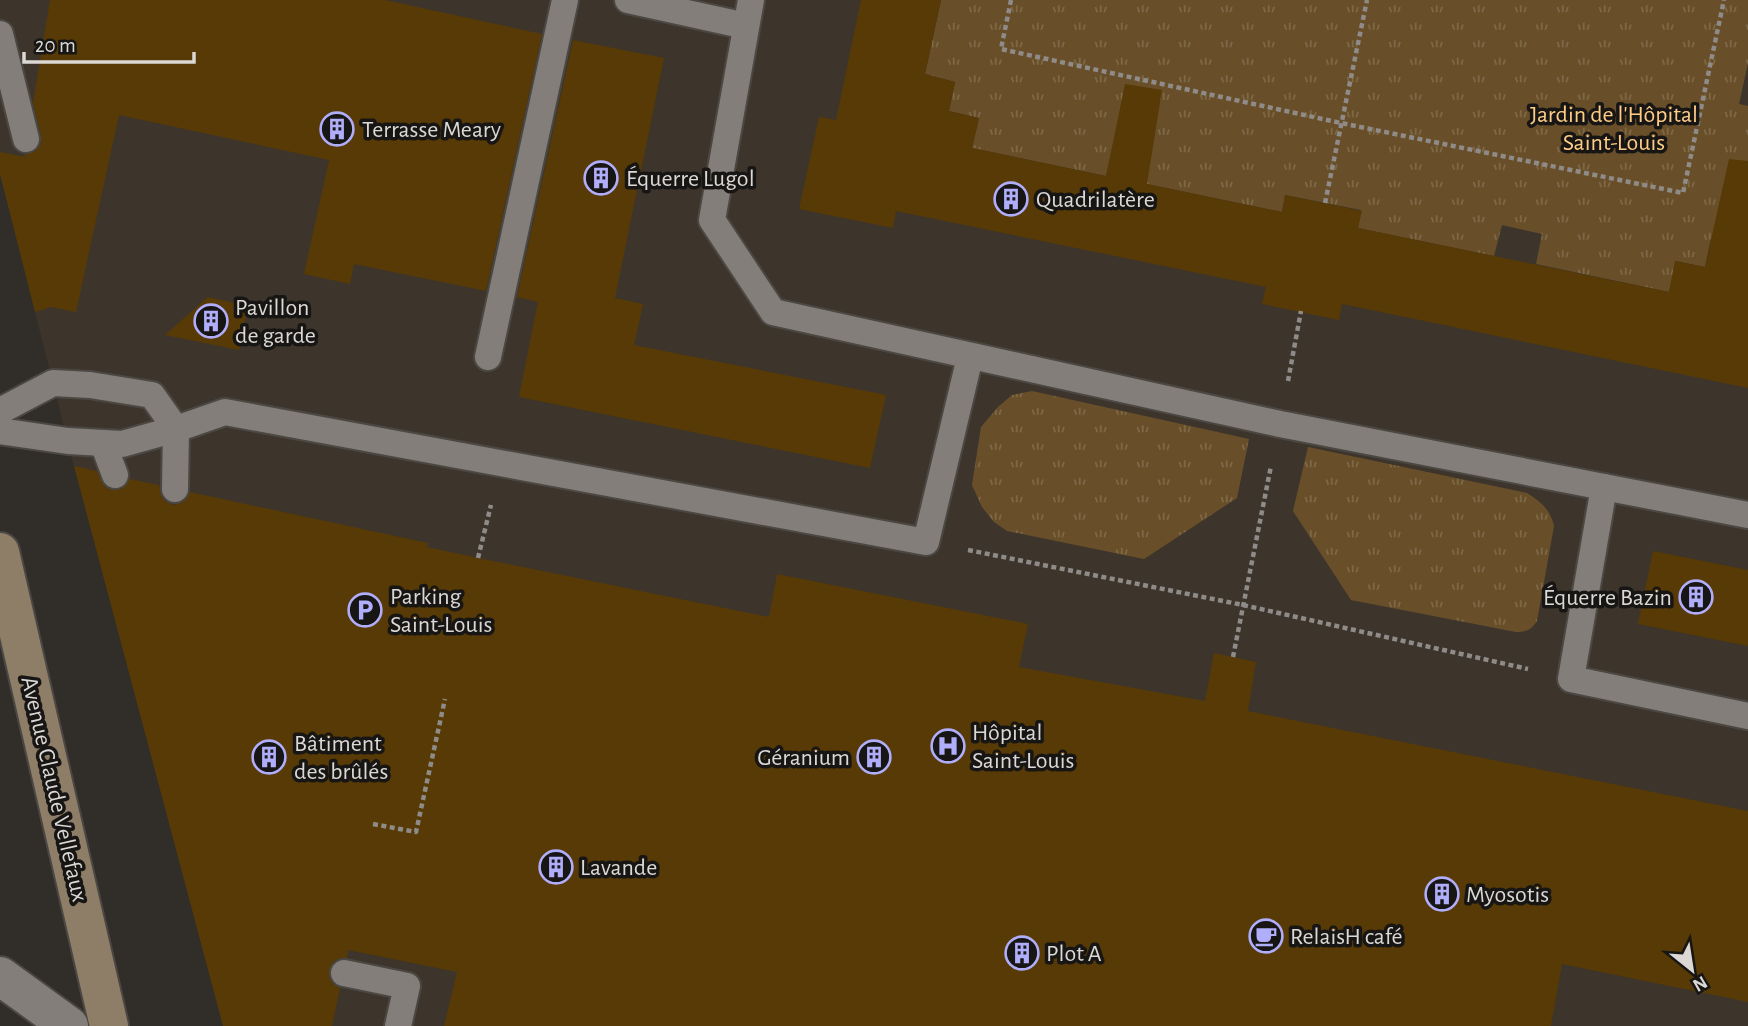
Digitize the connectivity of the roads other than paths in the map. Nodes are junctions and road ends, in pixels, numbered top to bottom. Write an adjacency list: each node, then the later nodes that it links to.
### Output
1 (565, 0): 7 (lane)
2 (628, 0): 4 (lane)
3 (751, 0): 4 (lane)
4 (746, 26): 8 (lane)
5 (0, 34): 6 (lane)
6 (26, 139)
7 (488, 357)
8 (970, 357): 10 (lane); 14 (lane)
9 (0, 411): 10 (lane)
10 (176, 429): 12 (lane); 15 (lane)
11 (0, 431): 12 (lane)
12 (103, 443): 13 (lane)
13 (115, 475)
14 (1604, 487): 16 (lane); 18 (lane)
15 (175, 489)
16 (1748, 515)
17 (0, 552): 22 (street, Avenue Claude Vellefaux)
18 (1748, 716)
19 (344, 973): 23 (lane)
20 (0, 976): 21 (street)
21 (69, 1026)
22 (109, 1026)
23 (398, 1026)

